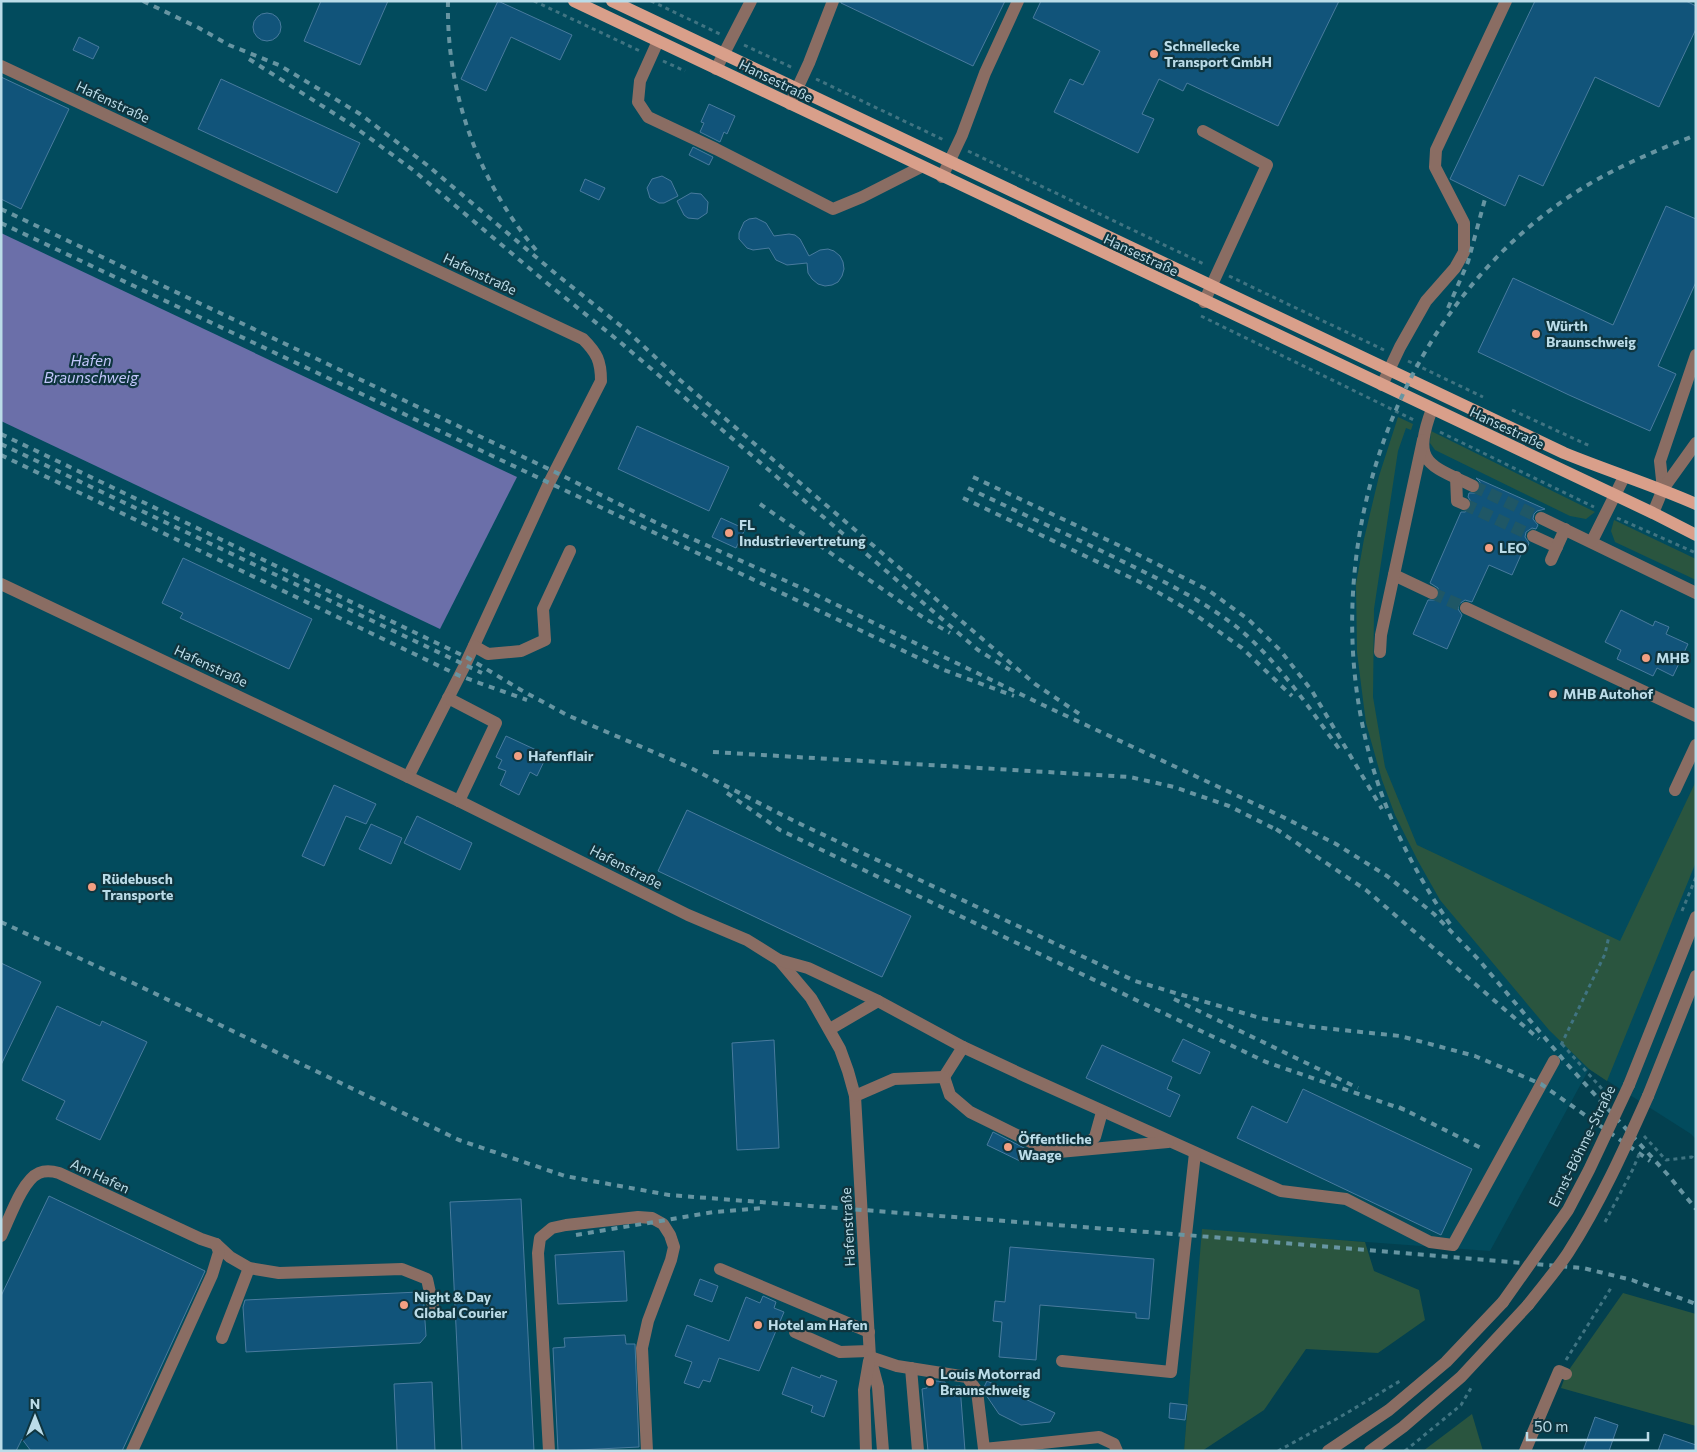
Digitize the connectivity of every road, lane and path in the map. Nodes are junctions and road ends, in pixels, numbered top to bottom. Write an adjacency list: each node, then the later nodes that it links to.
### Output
1 (534, 1): 12 (path)
2 (574, 1): 10 (main road, Hansestraße)
3 (612, 1): 11 (main road, Hansestraße)
4 (651, 1): 9 (path)
5 (751, 1): 9 (street)
6 (833, 1): 16 (street)
7 (1018, 1): 20 (street)
8 (1506, 1): 28 (street)
9 (731, 39): 11 (street); 16 (path)
10 (658, 41): 12 (street); 14 (main road, Hansestraße)
11 (723, 54): 14 (street); 17 (main road, Hansestraße)
12 (651, 56): 15 (path); 22 (street)
13 (1, 66): 62 (street, Hafenstraße)
14 (716, 69): 18 (main road, Hansestraße)
15 (686, 72)
16 (804, 74): 17 (street); 20 (path)
17 (797, 89): 18 (street); 21 (main road, Hansestraße)
18 (790, 104): 22 (main road, Hansestraße)
19 (1203, 131): 24 (street)
20 (957, 146): 21 (street); 24 (path)
21 (950, 162): 23 (street); 25 (main road, Hansestraße)
22 (921, 166): 23 (main road, Hansestraße)
23 (942, 177): 26 (main road, Hansestraße)
24 (1218, 271): 25 (street); 28 (path)
25 (1211, 286): 26 (street); 30 (main road, Hansestraße)
26 (1204, 302): 31 (main road, Hansestraße)
27 (1193, 312): 35 (path)
28 (1396, 355): 30 (street); 32 (path)
29 (1696, 355): 42 (street)
30 (1389, 371): 31 (street); 39 (main road, Hansestraße)
31 (1382, 385): 34 (main road, Hansestraße)
32 (1489, 400)
33 (1506, 408): 38 (path)
34 (1432, 409): 35 (street); 43 (main road, Hansestraße)
35 (1426, 425): 36 (street); 46 (path)
36 (1422, 440): 40 (street); 57 (street)
37 (1696, 443): 42 (street)
38 (1596, 449)
39 (1624, 477): 42 (main road, Hansestraße); 43 (street)
40 (1456, 478): 41 (street); 44 (street)
41 (1473, 486)
42 (1663, 489): 45 (main road, Hansestraße); 47 (street)
43 (1615, 496): 46 (street); 47 (main road, Hansestraße)
44 (1464, 504)
45 (1696, 504)
46 (1606, 513): 52 (street); 55 (path)
47 (1653, 513): 50 (main road, Hansestraße)
48 (1541, 518): 49 (street)
49 (1565, 529): 52 (street); 53 (street)
50 (1696, 535)
51 (1533, 536): 53 (street)
52 (1592, 541): 60 (street)
53 (1557, 547): 56 (street)
54 (570, 551): 62 (street)
55 (1696, 554)
56 (1551, 560)
57 (1394, 575): 59 (street); 63 (street)
58 (1, 584): 67 (street, Hafenstraße)
59 (1432, 593)
60 (1696, 593)
61 (1466, 608): 65 (street)
62 (474, 646): 64 (street, Hafenstraße)
63 (1380, 652)
64 (448, 698): 67 (street, Hafenstraße); 69 (street)
65 (1696, 716)
66 (1696, 744): 68 (street)
67 (408, 776): 69 (street, Hafenstraße)
68 (1674, 790)
69 (459, 801): 72 (street, Hafenstraße)
70 (1696, 917): 110 (street, Ernst-Böhme-Straße, bridge)
71 (1609, 936): 77 (path)
72 (779, 960): 74 (street, Hafenstraße); 75 (street, Hafenstraße)
73 (1696, 976): 111 (street, bridge)
74 (878, 1001): 75 (street); 76 (street, Hafenstraße)
75 (830, 1029): 80 (street, Hafenstraße)
76 (963, 1047): 78 (street); 82 (street, Hafenstraße)
77 (1554, 1061): 85 (street, Hafenstraße)
78 (944, 1077): 80 (street); 84 (street, Hafenstraße)
79 (1612, 1088): 81 (path)
80 (855, 1096): 95 (street, Hafenstraße)
81 (1608, 1097)
82 (1102, 1112): 83 (street, Hafenstraße); 84 (street)
83 (1170, 1142): 84 (street, Hafenstraße); 85 (street, Hafenstraße)
84 (1081, 1149)
85 (1195, 1153): 98 (street)
86 (1666, 1160): 87 (path)
87 (1696, 1160)
88 (1, 1236): 89 (street, Am Hafen)
89 (216, 1244): 90 (street, Am Hafen); 102 (street)
90 (249, 1268): 93 (street); 96 (street)
91 (720, 1269): 95 (street)
92 (1611, 1288): 100 (path)
93 (434, 1311)
94 (795, 1332): 97 (street)
95 (868, 1332): 97 (street, Hafenstraße)
96 (222, 1338)
97 (870, 1354): 99 (street); 105 (street, Hafenstraße); 106 (street, Hafenstraße)
98 (1062, 1361)
99 (911, 1368): 107 (street); 108 (street)
100 (1563, 1372): 112 (street)
101 (1406, 1377): 109 (path)
102 (132, 1451)
103 (549, 1451): 104 (street)
104 (647, 1451)
105 (866, 1451)
106 (882, 1451)
107 (918, 1451)
108 (1117, 1451)
109 (1278, 1451)
110 (1328, 1451)
111 (1370, 1451)
112 (1525, 1451)

